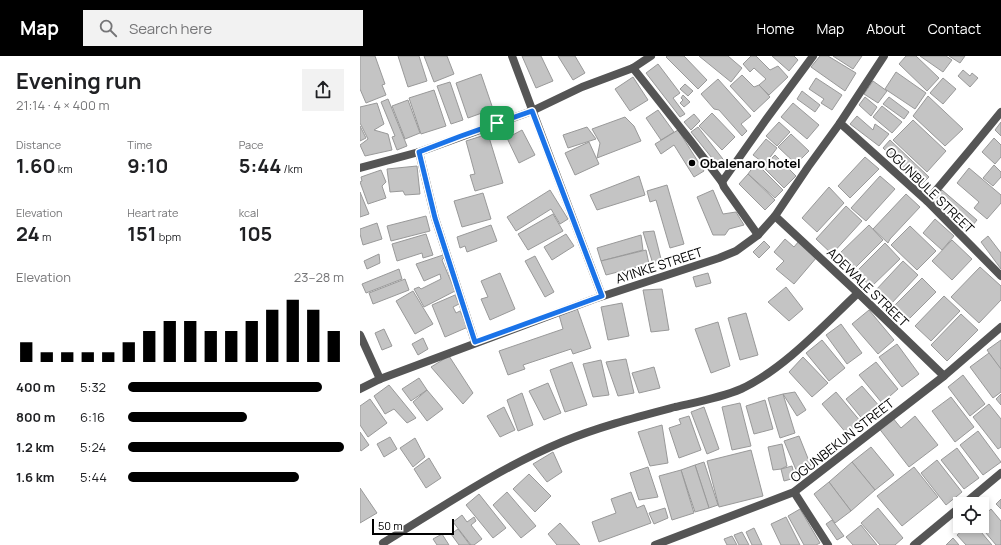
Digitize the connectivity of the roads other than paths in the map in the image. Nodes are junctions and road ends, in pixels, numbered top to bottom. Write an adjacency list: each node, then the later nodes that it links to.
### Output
1 (512, 56): 6 (street)
2 (651, 56): 5 (street)
3 (813, 56): 11 (street)
4 (884, 56): 8 (street, AYINKE STREET)
5 (633, 68): 6 (street); 11 (street)
6 (532, 111): 9 (street); 17 (street)
7 (1001, 112): 12 (street)
8 (840, 123): 12 (street, OGUNBULE STREET); 13 (street, AYINKE STREET)
9 (419, 152): 10 (street); 20 (street)
10 (360, 168)
11 (722, 182): 14 (street)
12 (927, 201): 15 (street, OGUNBULE STREET)
13 (776, 216): 14 (street, AYINKE STREET); 16 (street, ADEWALE STREET)
14 (758, 235): 17 (street, AYINKE STREET)
15 (1001, 276)
16 (858, 293): 21 (street, ADEWALE STREET); 28 (street)
17 (602, 296): 20 (street, AYINKE STREET)
18 (1001, 327): 21 (street, OGUNBEKUN STREET)
19 (360, 335): 22 (street)
20 (475, 342): 22 (street, AYINKE STREET)
21 (944, 376): 25 (street, OGUNBEKUN STREET)
22 (380, 379): 23 (street, AYINKE STREET)
23 (360, 389)
24 (1001, 473): 26 (street)
25 (794, 492): 29 (street, OGUNBEKUN STREET); 30 (street)
26 (972, 497)
27 (953, 513): 31 (street)
28 (383, 543)
29 (655, 545)
30 (828, 545)
31 (914, 545)

